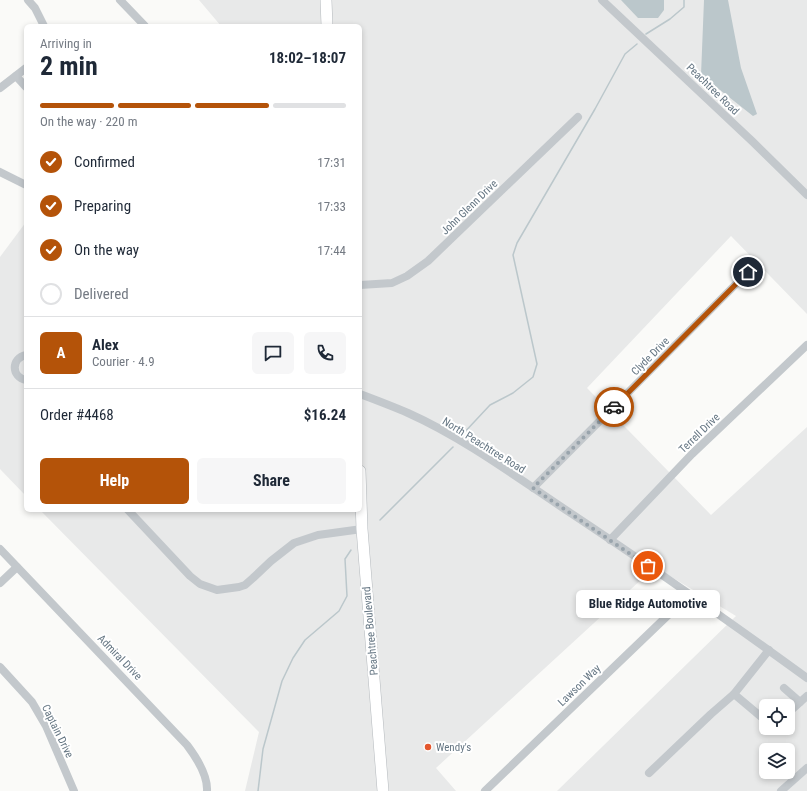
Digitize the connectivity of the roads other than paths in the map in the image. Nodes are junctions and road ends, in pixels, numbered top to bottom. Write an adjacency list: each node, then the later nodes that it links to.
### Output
1 (28, 0): 5 (street)
2 (120, 0): 6 (street)
3 (325, 0): 7 (highway)
4 (602, 0): 15 (street, Peachtree Road)
5 (43, 24)
6 (143, 24)
7 (327, 24)
8 (24, 70): 9 (street)
9 (16, 76): 10 (street); 11 (street)
10 (24, 85)
11 (0, 88)
12 (578, 117): 17 (street, John Glenn Drive)
13 (0, 172): 14 (street)
14 (24, 184)
15 (807, 195)
16 (748, 272): 22 (street, Clyde Drive)
17 (362, 285)
18 (807, 345): 26 (street, Terrell Drive)
19 (24, 356): 20 (street)
20 (24, 379)
21 (362, 395): 22 (street, North Peachtree Road)
22 (533, 488): 26 (street, North Peachtree Road)
23 (130, 512): 25 (street)
24 (361, 512): 25 (highway, Peachtree Boulevard)
25 (362, 529): 44 (highway, Peachtree Boulevard)
26 (610, 540): 30 (street, North Peachtree Road)
27 (0, 549): 28 (street, Admiral Drive)
28 (17, 567): 29 (street); 43 (street, Admiral Drive)
29 (0, 583)
30 (689, 595): 31 (street, North Peachtree Road); 45 (street, Lawson Way)
31 (769, 650): 33 (street, North Peachtree Road); 35 (street)
32 (0, 667): 42 (street, Captain Drive)
33 (807, 678)
34 (784, 688): 37 (street)
35 (734, 694): 39 (street); 41 (street)
36 (807, 696): 37 (street)
37 (800, 702): 38 (street)
38 (795, 707)
39 (759, 715)
40 (807, 768): 46 (street)
41 (649, 773)
42 (74, 791)
43 (207, 791)
44 (383, 791)
45 (485, 791)
46 (781, 791)

